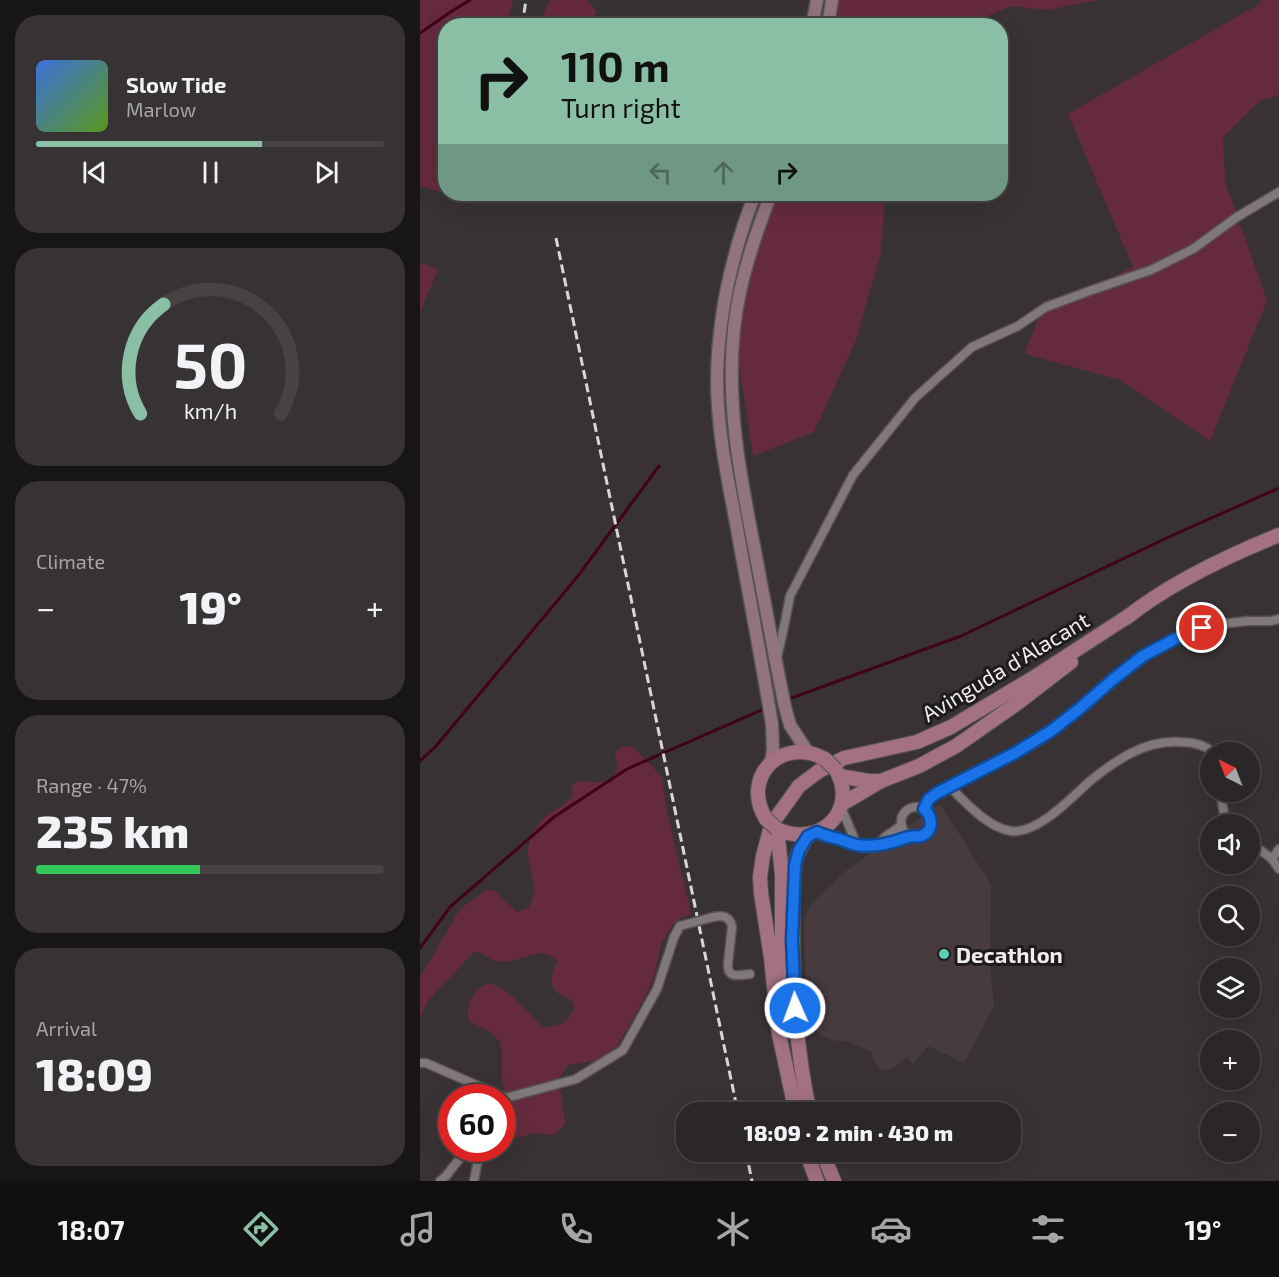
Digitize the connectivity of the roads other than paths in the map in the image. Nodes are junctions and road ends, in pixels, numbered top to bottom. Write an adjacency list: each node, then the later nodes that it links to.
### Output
1 (817, 0): 3 (main road)
2 (832, 0): 4 (main road)
3 (814, 18)
4 (829, 18)
5 (1279, 192): 12 (street)
6 (753, 201): 15 (main road)
7 (768, 201): 12 (main road)
8 (1279, 535): 9 (main road)
9 (1133, 613): 17 (main road); 33 (main road, Avinguda d'Alacant)
10 (1275, 620): 11 (street); 18 (street)
11 (1279, 628)
12 (776, 661): 14 (main road)
13 (1200, 745): 18 (street)
14 (807, 752): 15 (main road); 16 (main road, bridge)
15 (771, 762): 22 (main road, bridge)
16 (837, 773): 17 (main road); 19 (main road)
17 (881, 781): 19 (main road)
18 (949, 786): 20 (street)
19 (841, 805): 23 (main road); 25 (street)
20 (924, 809): 21 (street); 24 (street)
21 (902, 825): 24 (street); 26 (street)
22 (777, 830): 23 (main road); 33 (main road, Avinguda d'Alacant)
23 (812, 834): 25 (street); 37 (main road)
24 (911, 836): 26 (street)
25 (857, 845): 26 (street)
26 (876, 845)
27 (1279, 849): 29 (street)
28 (1260, 850): 29 (street)
29 (1272, 859): 30 (street)
30 (1279, 869)
31 (750, 974): 35 (street, bridge)
32 (420, 1062): 34 (street)
33 (785, 1064): 36 (main road, Avinguda d'Alacant)
34 (471, 1084)
35 (516, 1096)
36 (794, 1102)
37 (807, 1102)
38 (457, 1162): 42 (street)
39 (478, 1162): 43 (street)
40 (810, 1162): 44 (main road)
41 (826, 1162): 45 (main road)
42 (440, 1181)
43 (474, 1181)
44 (817, 1181)
45 (834, 1181)

